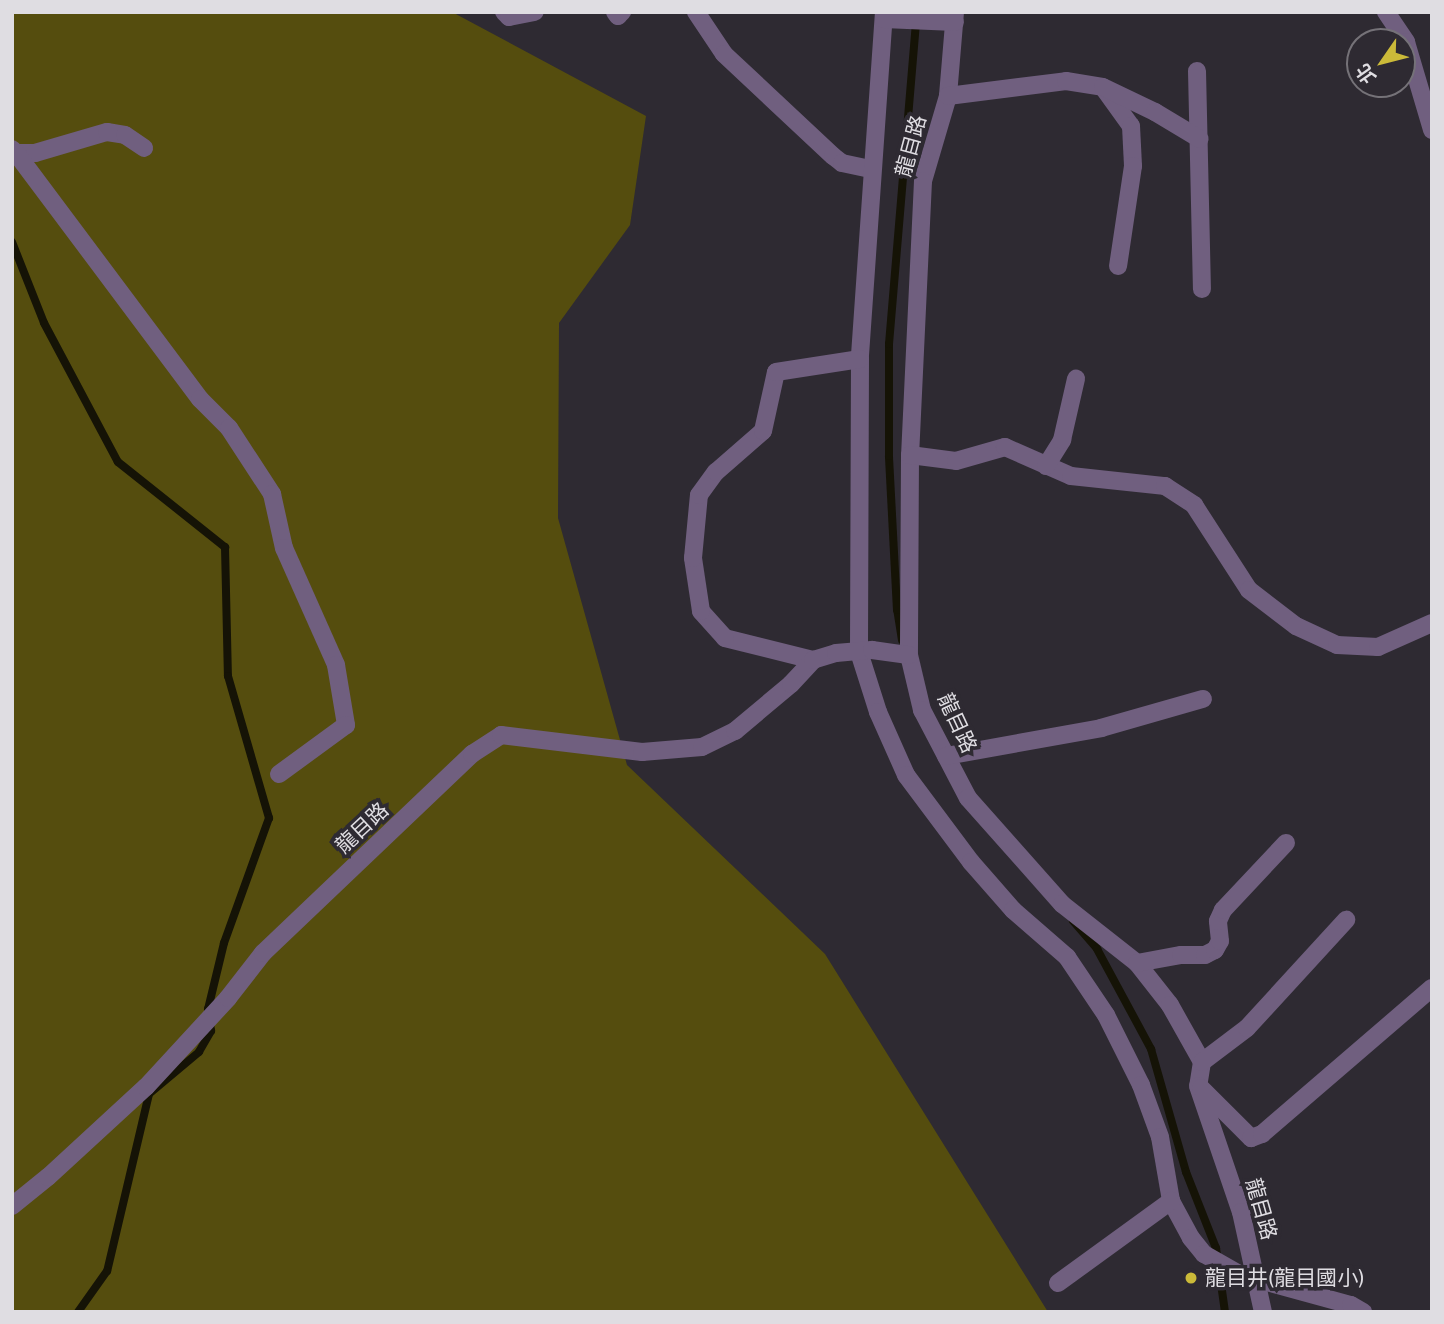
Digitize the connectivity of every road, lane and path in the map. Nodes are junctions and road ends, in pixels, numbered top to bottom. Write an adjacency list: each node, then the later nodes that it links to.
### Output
1 (504, 12): 2 (street)
2 (535, 12)
3 (615, 12): 4 (street)
4 (622, 12)
5 (696, 12): 16 (street)
6 (1386, 12): 12 (street)
7 (888, 17): 8 (street); 16 (street, 龍目路)
8 (951, 19): 11 (street, 龍目路)
9 (1197, 71): 13 (street)
10 (1103, 87): 11 (street); 13 (street); 17 (street)
11 (948, 96): 21 (street, 龍目路)
12 (1432, 130)
13 (1200, 139): 18 (street)
14 (144, 148): 15 (street)
15 (14, 151): 29 (street)
16 (871, 169): 19 (street, 龍目路)
17 (1118, 266)
18 (1202, 289)
19 (860, 359): 24 (street, 龍目路); 26 (street)
20 (1076, 379): 22 (street)
21 (910, 455): 22 (street); 25 (street, 龍目路)
22 (1046, 466): 23 (street)
23 (1432, 623)
24 (865, 651): 25 (street); 26 (street); 36 (street, 龍目路)
25 (905, 654): 28 (street, 龍目路)
26 (813, 660): 37 (street, 龍目路)
27 (1203, 699): 28 (street)
28 (946, 756): 32 (street, 龍目路)
29 (279, 774)
30 (1286, 843): 32 (street)
31 (1346, 920): 34 (street)
32 (1137, 964): 34 (street, 龍目路)
33 (1432, 988): 35 (street)
34 (1202, 1062): 35 (street, 龍目路)
35 (1198, 1086): 38 (street, 龍目路)
36 (1171, 1201): 38 (street, 龍目路); 39 (street)
37 (12, 1206)
38 (1249, 1277): 40 (street, 龍目路); 41 (street)
39 (1058, 1283)
40 (1264, 1312)
41 (1363, 1312)

